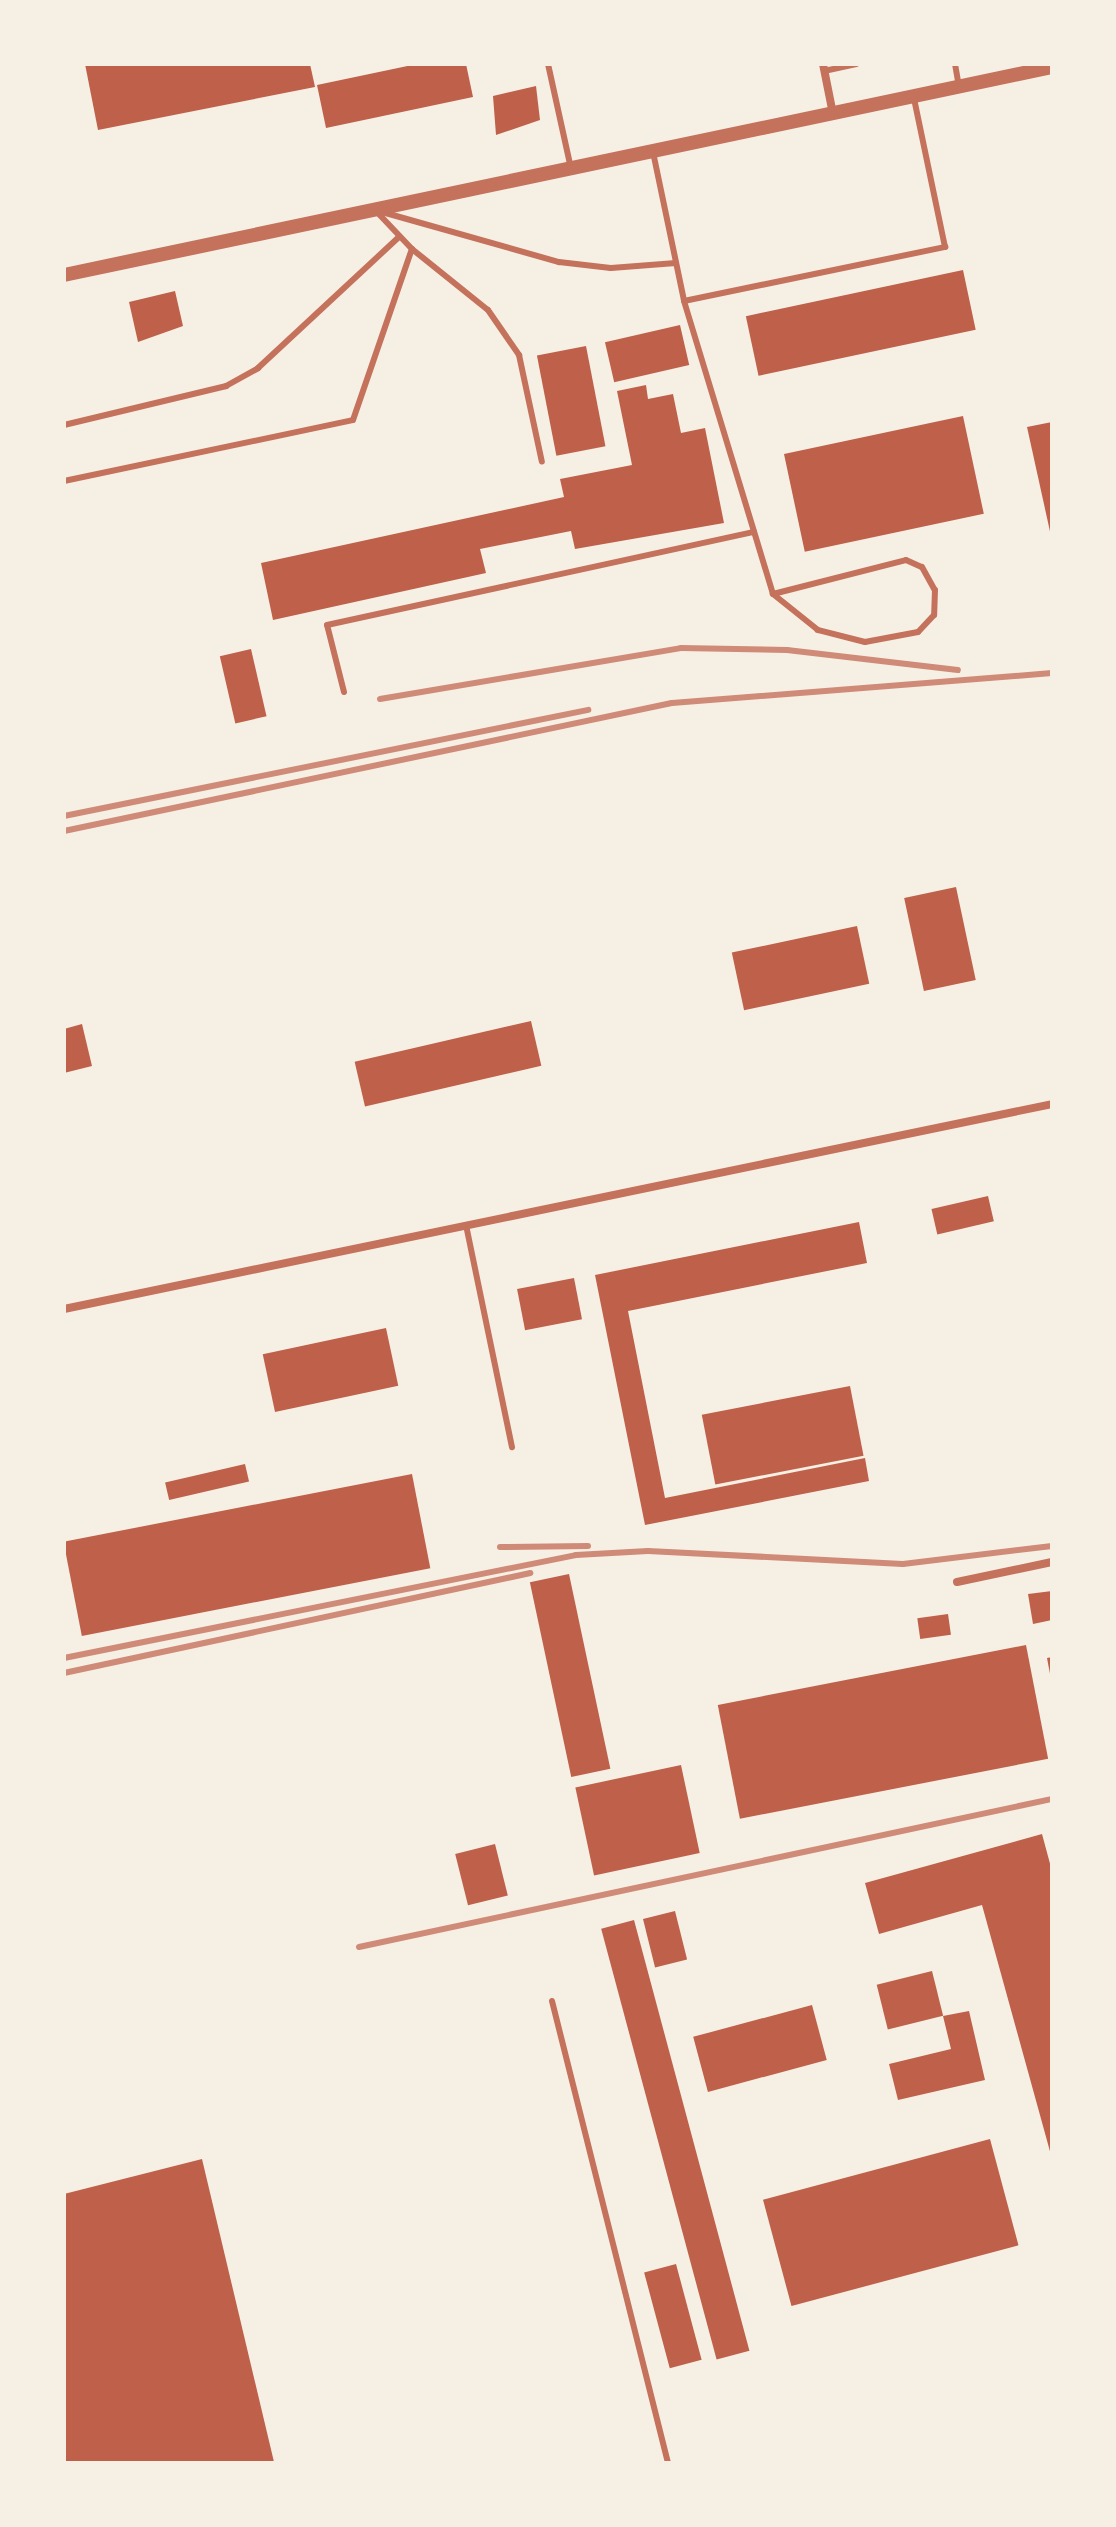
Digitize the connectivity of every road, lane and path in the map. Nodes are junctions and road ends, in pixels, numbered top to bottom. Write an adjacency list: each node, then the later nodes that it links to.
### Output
1 (548, 64): 10 (lane)
2 (856, 64): 4 (lane)
3 (955, 64): 6 (lane)
4 (824, 67): 8 (street)
5 (1052, 67): 6 (street)
6 (959, 87): 7 (street)
7 (914, 98): 8 (street); 16 (lane)
8 (833, 116): 9 (street)
9 (653, 152): 10 (street); 14 (lane)
10 (571, 169): 11 (street)
11 (375, 210): 12 (lane); 14 (lane); 15 (street)
12 (399, 237): 13 (lane); 17 (lane)
13 (412, 249): 18 (lane); 19 (lane)
14 (676, 263): 16 (lane)
15 (64, 275)
16 (684, 301): 20 (lane)
17 (64, 425)
18 (542, 462)
19 (64, 481)
20 (754, 532): 21 (lane); 22 (lane)
21 (773, 594): 21 (lane)
22 (344, 692)
23 (1052, 1104): 24 (street)
24 (466, 1225): 25 (street); 26 (lane)
25 (64, 1309)
26 (512, 1447)
27 (1052, 1562): 28 (street)
28 (957, 1582)
29 (552, 2001): 30 (lane)
30 (668, 2463)

